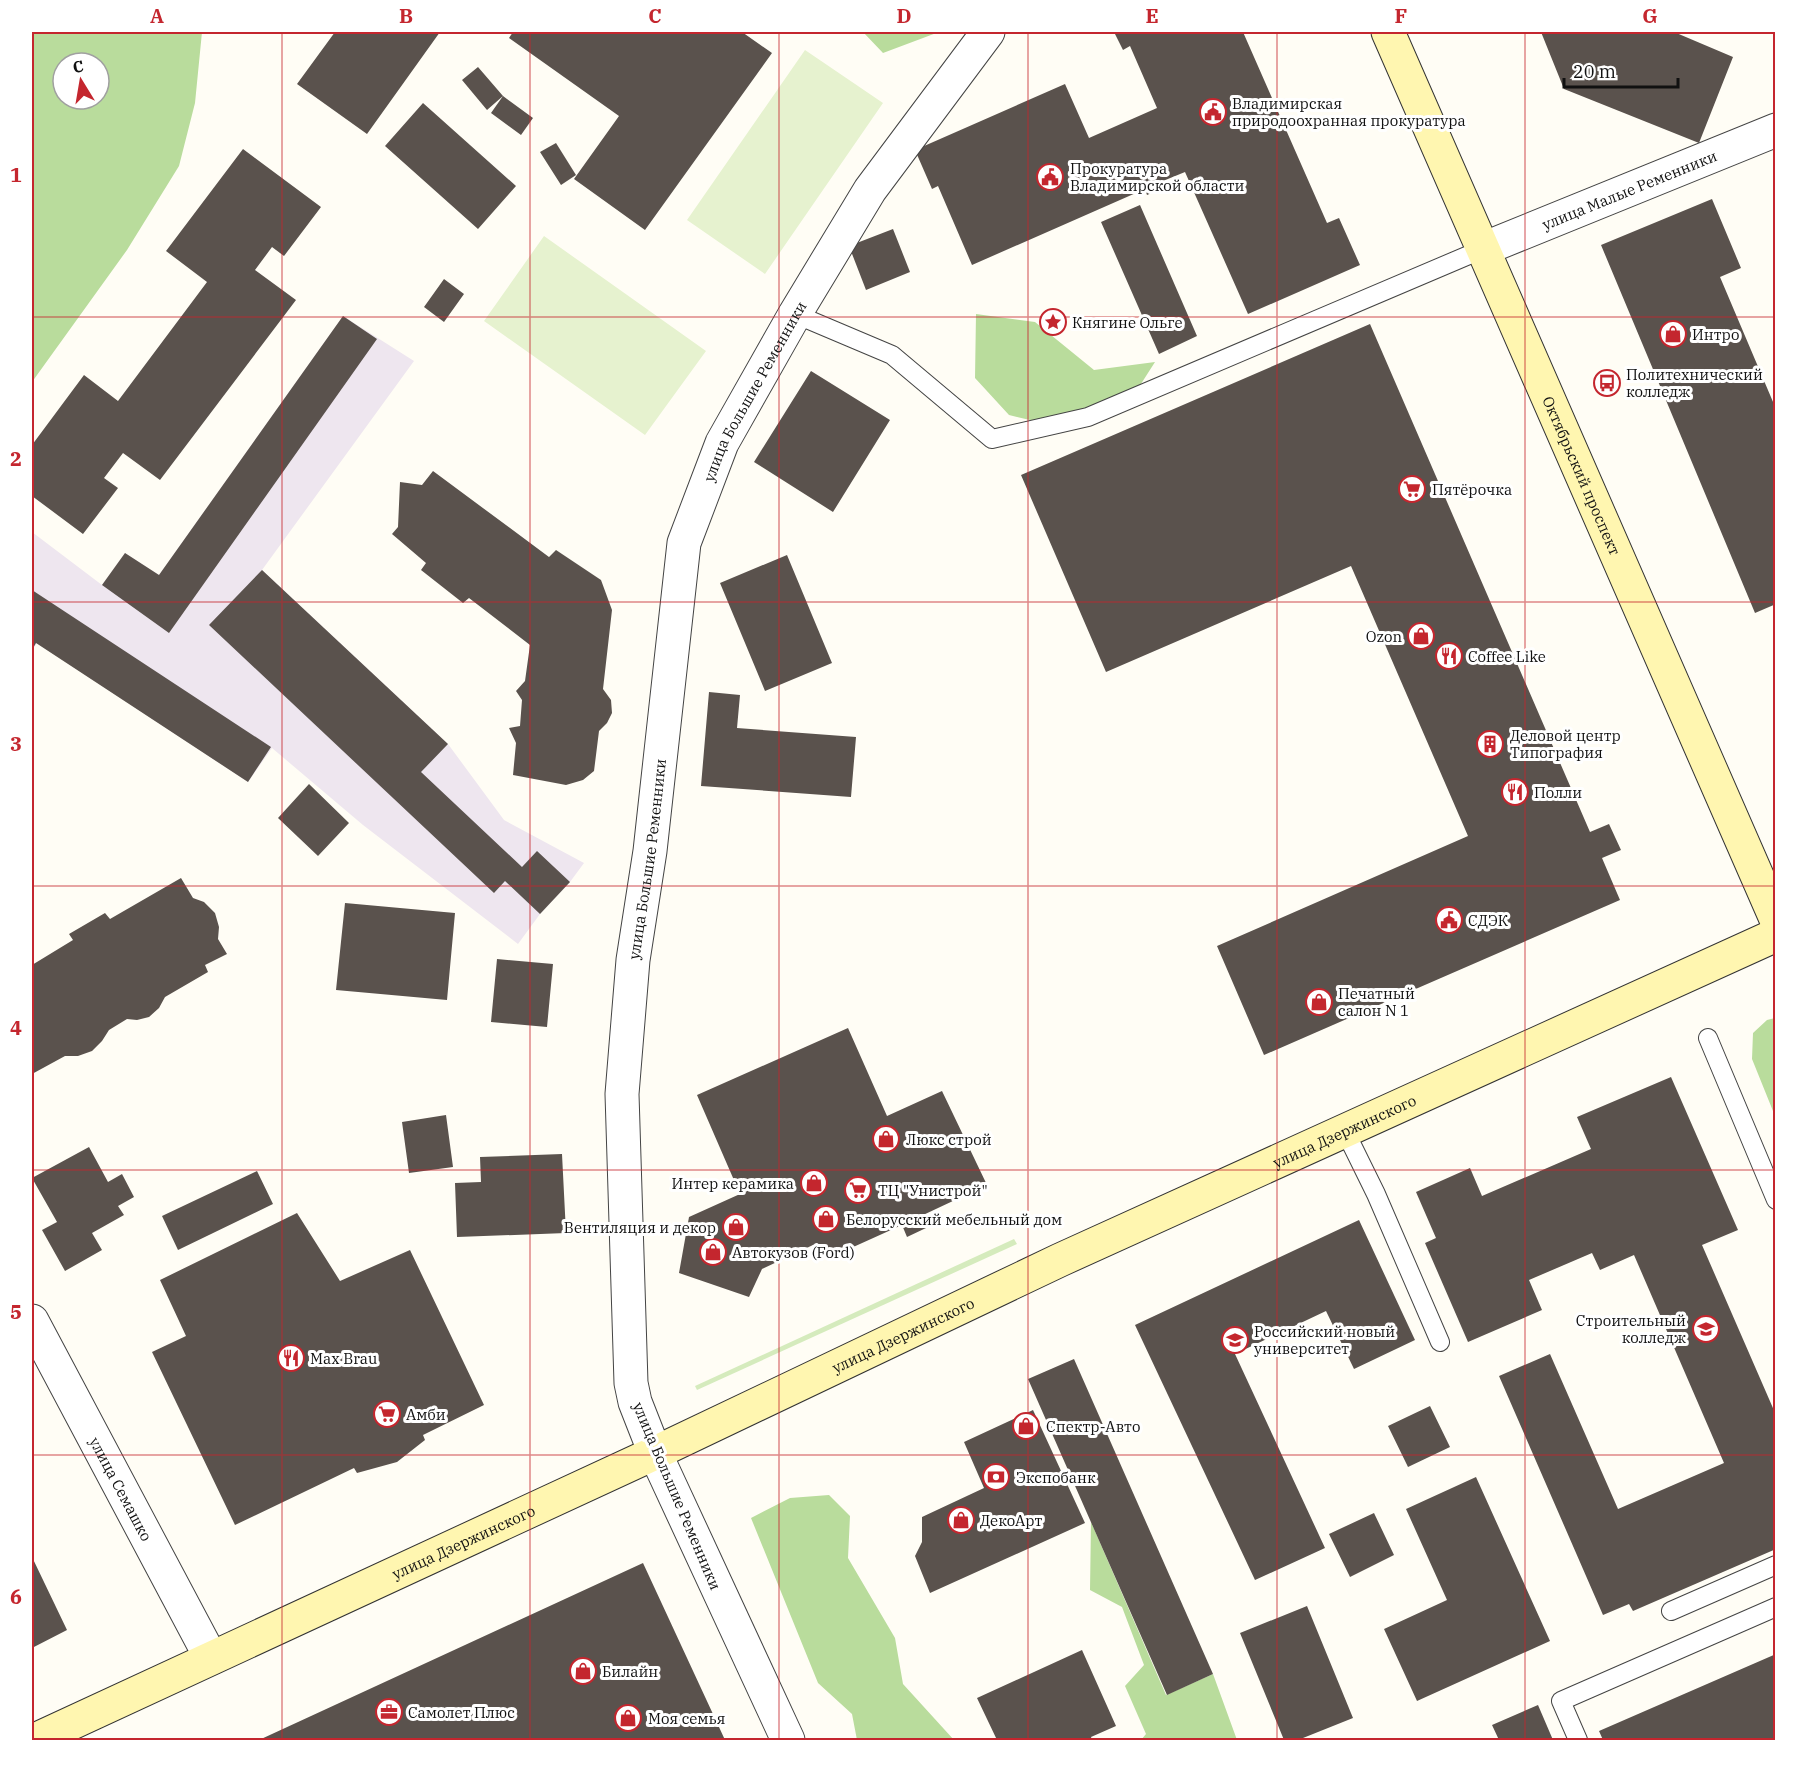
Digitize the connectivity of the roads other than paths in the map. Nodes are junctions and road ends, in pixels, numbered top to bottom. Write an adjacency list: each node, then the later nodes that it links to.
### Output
1 (988, 32): 5 (street, улица Большие Ременники)
2 (1388, 32): 4 (main road, Октябрьский проспект)
3 (1776, 130): 4 (street, улица Малые Ременники)
4 (1483, 249): 5 (lane); 6 (main road, Октябрьский проспект)
5 (795, 314): 13 (street, улица Большие Ременники)
6 (1776, 919)
7 (1776, 935): 9 (main road, улица Дзержинского)
8 (1708, 1038): 10 (lane)
9 (1345, 1131): 12 (lane); 13 (main road, улица Дзержинского)
10 (1776, 1200)
11 (32, 1321): 17 (street, улица Семашко)
12 (1440, 1342)
13 (656, 1453): 17 (main road, улица Дзержинского); 19 (street, улица Большие Ременники)
14 (1776, 1565): 16 (lane)
15 (1776, 1606): 20 (lane)
16 (1671, 1611)
17 (211, 1658): 18 (main road, улица Дзержинского)
18 (35, 1740)
19 (788, 1740)
20 (1578, 1740)

